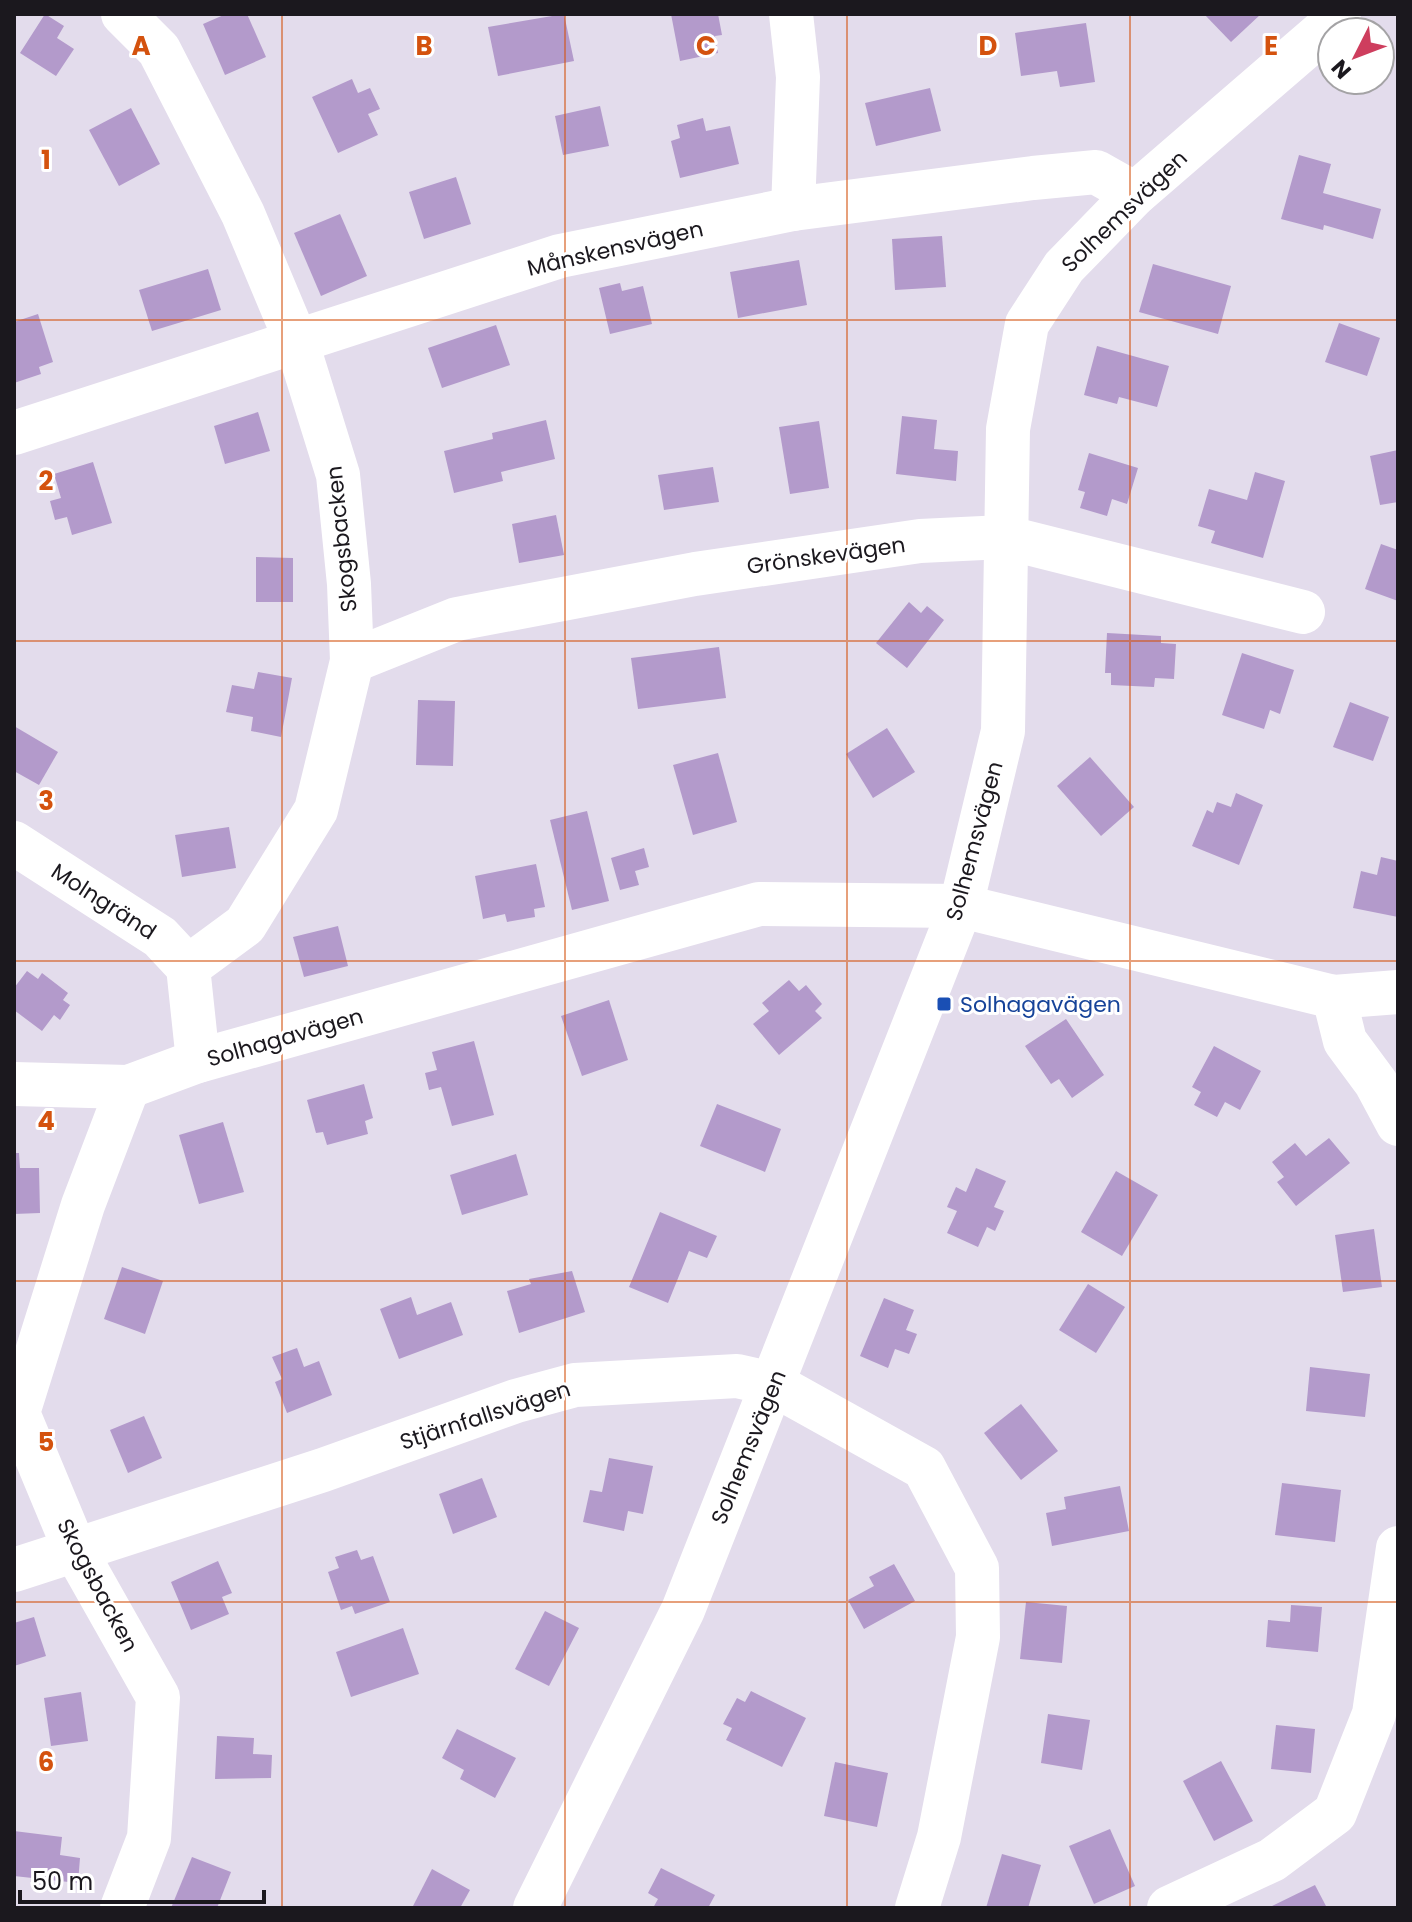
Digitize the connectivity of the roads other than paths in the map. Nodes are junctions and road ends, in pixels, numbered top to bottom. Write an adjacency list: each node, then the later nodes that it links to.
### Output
1 (123, 14): 6 (street, Skogsbacken)
2 (791, 14): 5 (street)
3 (1339, 14): 4 (street, Solhemsvägen)
4 (1135, 194): 5 (street, Månskensvägen); 8 (street, Solhemsvägen)
5 (793, 209): 6 (street, Månskensvägen)
6 (297, 343): 7 (street, Månskensvägen); 10 (street, Skogsbacken)
7 (14, 433)
8 (1004, 537): 9 (street, Grönskevägen); 10 (street, Grönskevägen); 12 (street, Solhemsvägen)
9 (1303, 612)
10 (352, 661): 13 (street, Skogsbacken)
11 (14, 843): 13 (street, Molngränd)
12 (961, 906): 15 (street, Solhagavägen); 16 (street, Solhagavägen); 20 (street, Solhemsvägen)
13 (188, 967): 16 (street)
14 (1398, 992): 15 (street, Solhagavägen)
15 (1334, 997): 19 (street)
16 (198, 1061): 18 (street, Solhagavägen)
17 (14, 1084): 18 (street, Solhagavägen)
18 (128, 1087): 22 (street, Skogsbacken)
19 (1398, 1124)
20 (773, 1384): 22 (street, Stjärnfallsvägen); 26 (street, Solhemsvägen); 27 (street, Stjärnfallsvägen)
21 (1398, 1548): 24 (street)
22 (75, 1550): 23 (street, Stjärnfallsvägen); 25 (street, Skogsbacken)
23 (14, 1570)
24 (1390, 1655): 28 (street)
25 (122, 1908)
26 (535, 1908)
27 (917, 1908)
28 (1169, 1908)

